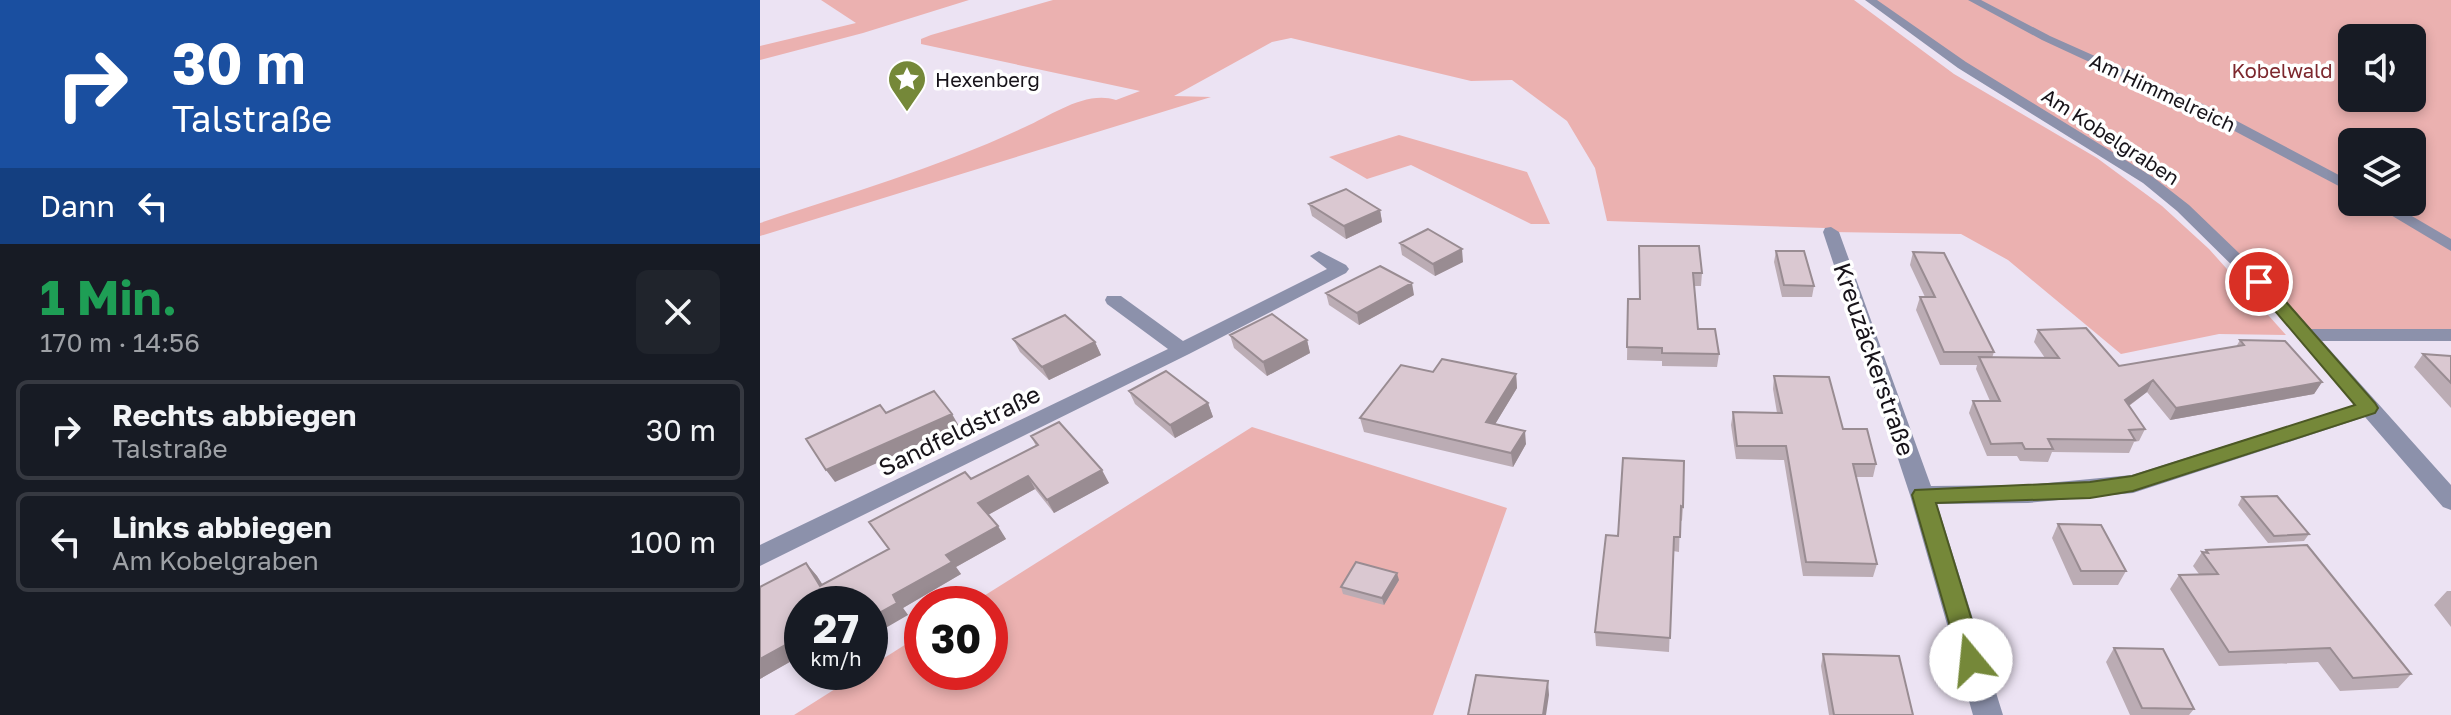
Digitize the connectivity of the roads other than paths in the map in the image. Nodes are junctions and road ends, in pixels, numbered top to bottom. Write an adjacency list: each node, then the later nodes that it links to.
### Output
1 (1870, 0): 9 (street, Am Kobelgraben)
2 (1973, 0): 3 (street, Am Himmelreich)
3 (2338, 181)
4 (2401, 216): 6 (street)
5 (1831, 232): 13 (street, Kreuzäckerstraße)
6 (2451, 246)
7 (1319, 256): 11 (street, Sandfeldstraße)
8 (1114, 300): 11 (street)
9 (2305, 335): 10 (street); 12 (street, Am Kobelgraben)
10 (2451, 335)
11 (1182, 350): 15 (street, Sandfeldstraße)
12 (2368, 408): 13 (street); 14 (street, Am Kobelgraben)
13 (1922, 495): 16 (street, Kreuzäckerstraße)
14 (2451, 501)
15 (760, 556)
16 (1988, 715)

